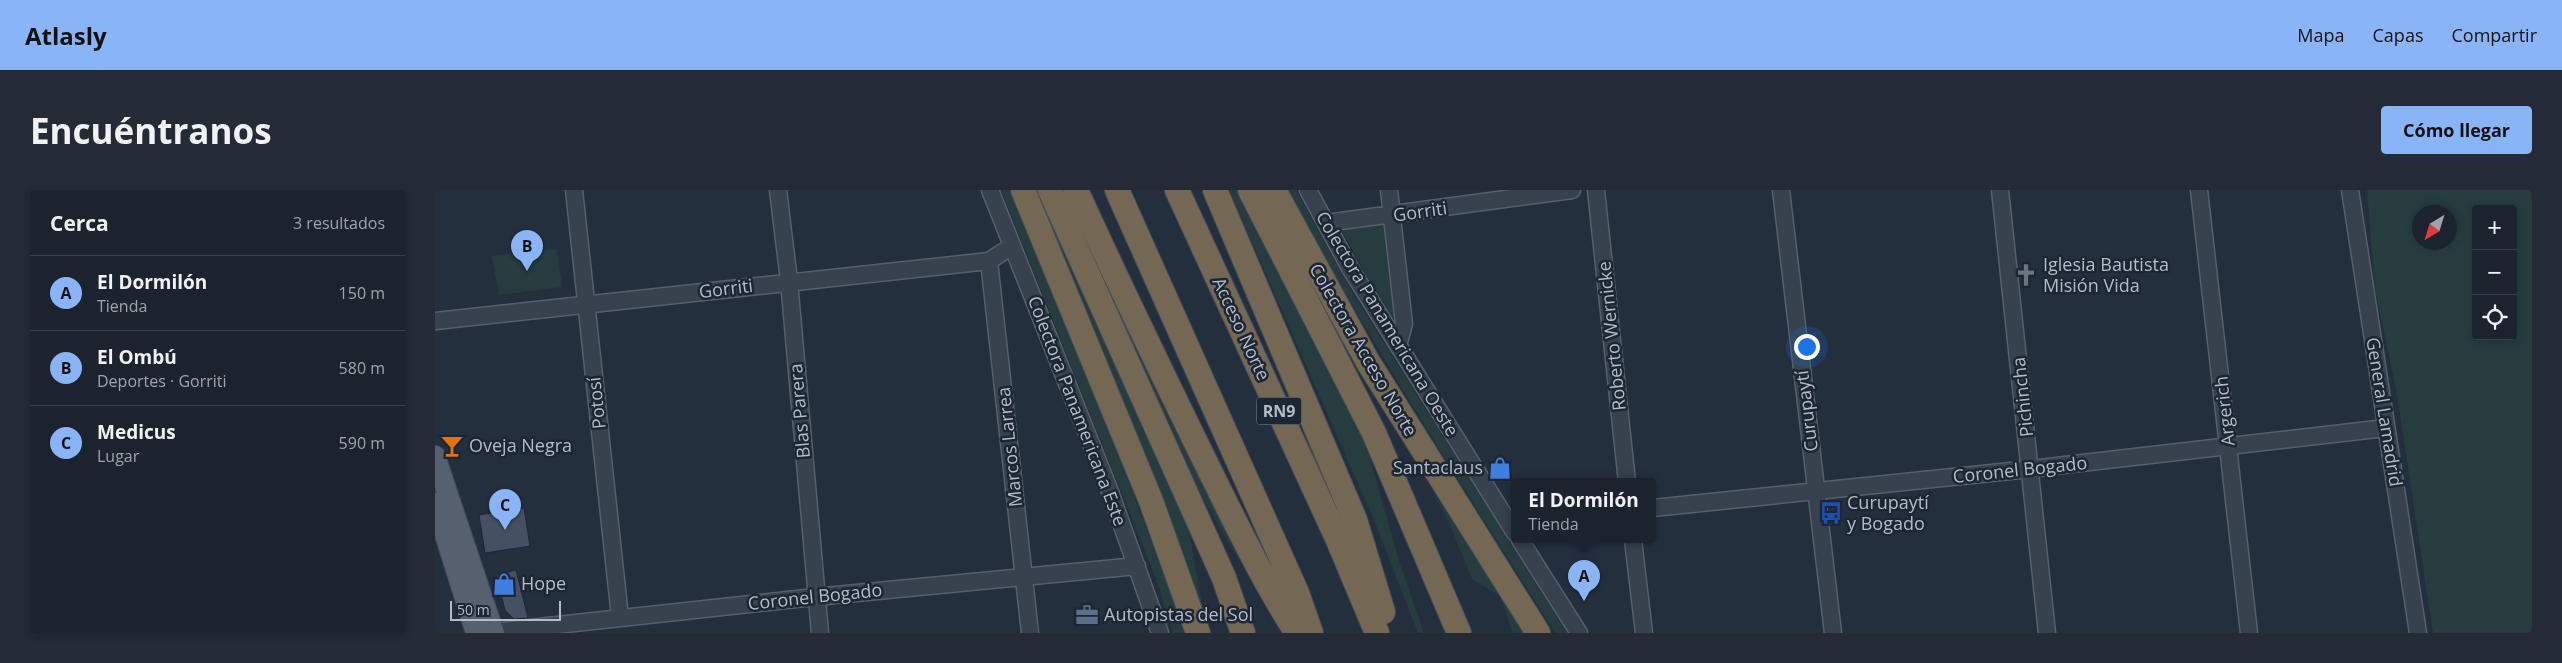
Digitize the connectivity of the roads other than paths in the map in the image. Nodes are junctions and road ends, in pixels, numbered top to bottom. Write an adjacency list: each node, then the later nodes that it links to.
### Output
1 (574, 190): 25 (street, Potosí)
2 (779, 190): 24 (street, Blas Parera)
3 (990, 190): 22 (street, Colectora Panamericana Este)
4 (1023, 190): 47 (highway)
5 (1051, 190): 48 (highway)
6 (1075, 190): 49 (highway)
7 (1117, 190): 50 (highway)
8 (1177, 190): 51 (highway, Acceso Norte / RN9)
9 (1215, 190): 52 (highway)
10 (1250, 190): 53 (highway)
11 (1274, 190): 54 (highway, Colectora Acceso Norte)
12 (1308, 190): 21 (street, Colectora Panamericana Oeste)
13 (1389, 190): 20 (street)
14 (1572, 190): 20 (street, Gorriti)
15 (1597, 190): 32 (street, Roberto Wernicke)
16 (1781, 190): 33 (street, Curupaytí)
17 (2000, 190): 31 (street, Pichincha)
18 (2199, 190): 29 (street, Argerich)
19 (2350, 190): 28 (street, General Lamadrid)
20 (1391, 216): 21 (street, Gorriti); 27 (street)
21 (1326, 223): 27 (street, Colectora Panamericana Oeste)
22 (1012, 246): 23 (street, Gorriti); 39 (street, Colectora Panamericana Este)
23 (989, 261): 24 (street, Gorriti); 40 (street, Marcos Larrea)
24 (789, 281): 25 (street, Gorriti); 41 (street, Blas Parera)
25 (586, 305): 26 (street, Gorriti); 42 (street, Potosí)
26 (435, 321)
27 (1398, 346): 36 (street, Colectora Panamericana Oeste)
28 (2386, 428): 29 (street, Coronel Bogado); 60 (street, General Lamadrid)
29 (2229, 447): 31 (street, Coronel Bogado); 59 (street, Argerich)
30 (435, 456): 43 (main road)
31 (2030, 469): 33 (street, Coronel Bogado); 58 (street, Pichincha)
32 (1627, 478)
33 (1817, 490): 35 (street, Coronel Bogado); 57 (street, Curupaytí)
34 (435, 503): 43 (main road)
35 (1656, 508)
36 (1511, 525)
37 (1522, 543): 55 (street, Colectora Panamericana Oeste)
38 (1633, 543): 56 (street)
39 (1137, 566): 40 (street, Coronel Bogado); 46 (street, Colectora Panamericana Este)
40 (1024, 578): 41 (street, Coronel Bogado); 45 (street, Marcos Larrea)
41 (815, 597): 42 (street, Coronel Bogado); 44 (street, Blas Parera)
42 (620, 617): 43 (street, Coronel Bogado)
43 (486, 632)
44 (820, 633)
45 (1030, 633)
46 (1159, 633)
47 (1198, 633)
48 (1243, 633)
49 (1297, 633)
50 (1311, 633)
51 (1377, 633)
52 (1389, 633)
53 (1459, 633)
54 (1538, 633)
55 (1579, 633)
56 (1644, 633)
57 (1833, 633)
58 (2047, 633)
59 (2249, 633)
60 (2418, 633)

